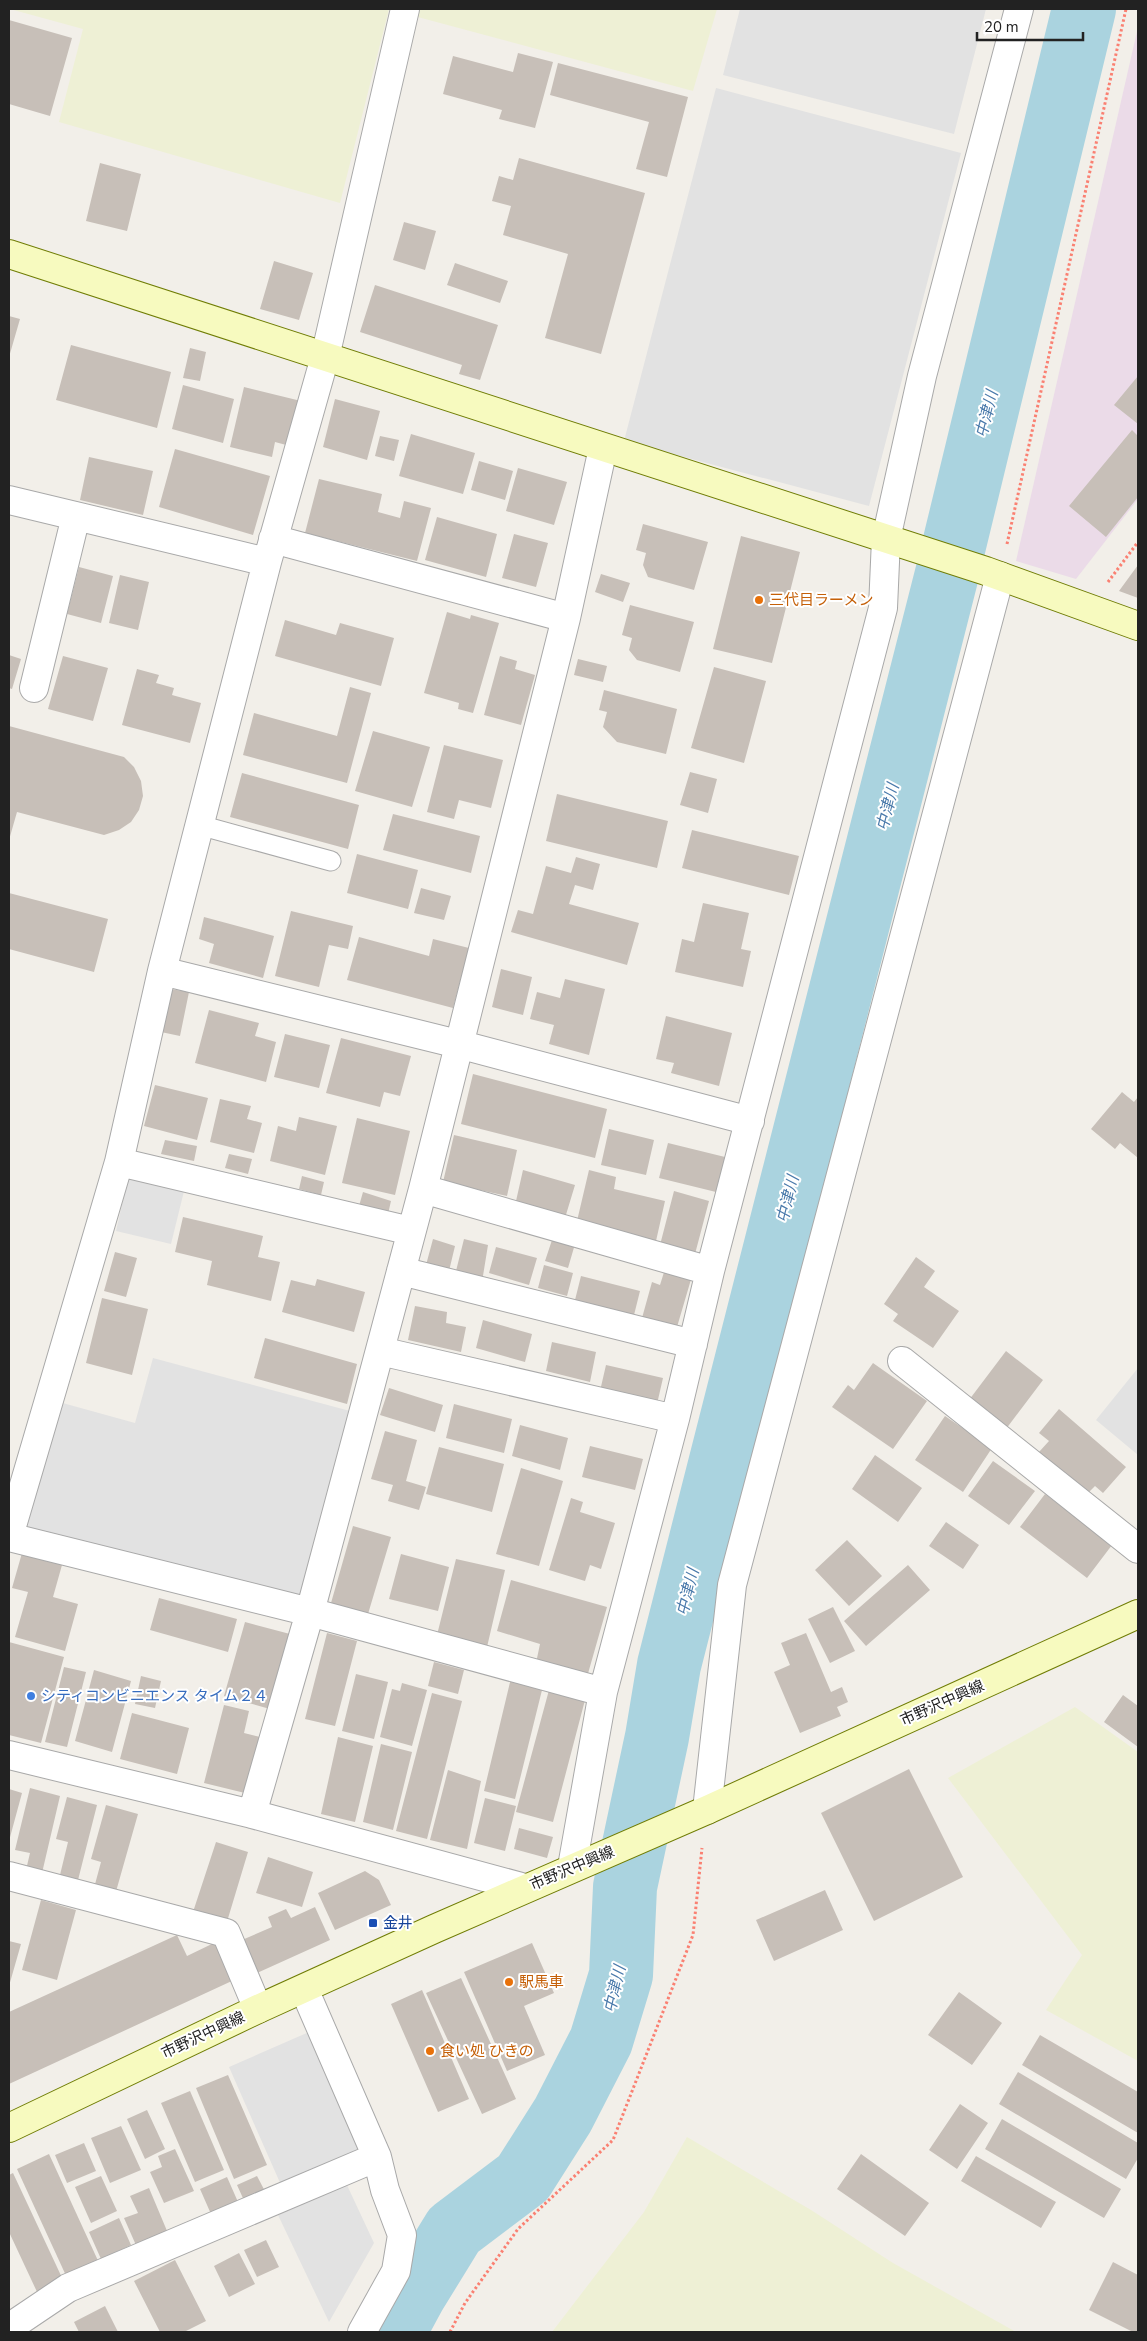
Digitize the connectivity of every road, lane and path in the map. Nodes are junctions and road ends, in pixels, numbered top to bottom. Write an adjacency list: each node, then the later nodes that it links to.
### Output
1 (405, 9): 5 (street)
2 (1019, 9): 9 (street)
3 (1126, 9): 12 (path)
4 (9, 254): 5 (main road)
5 (324, 357): 6 (main road); 11 (street)
6 (603, 448): 9 (main road); 14 (street)
7 (9, 500): 8 (street)
8 (76, 516): 11 (street); 16 (street)
9 (896, 542): 12 (main road); 21 (street)
10 (1138, 542): 13 (path)
11 (270, 551): 14 (street); 17 (street)
12 (993, 574): 13 (main road); 37 (street)
13 (1088, 609): 15 (main road)
14 (566, 618): 20 (street)
15 (1138, 626)
16 (34, 688)
17 (199, 826): 18 (lane); 19 (street)
18 (331, 861)
19 (162, 970): 20 (street); 22 (street)
20 (458, 1044): 21 (street); 23 (street)
21 (750, 1121): 26 (street)
22 (119, 1162): 24 (street); 31 (street)
23 (423, 1189): 24 (street); 26 (street)
24 (412, 1231): 25 (street)
25 (401, 1271): 27 (street); 28 (street)
26 (710, 1272): 27 (street)
27 (693, 1344): 30 (street)
28 (380, 1351): 30 (street); 33 (street)
29 (902, 1361): 32 (street)
30 (675, 1419): 35 (street)
31 (9, 1537): 33 (street)
32 (1138, 1549)
33 (310, 1612): 35 (street); 38 (street)
34 (1138, 1614): 37 (main road, 市野沢中興線)
35 (604, 1692): 39 (street)
36 (9, 1754): 38 (street)
37 (699, 1813): 39 (main road, 市野沢中興線); 48 (path)
38 (252, 1814): 41 (street)
39 (572, 1868): 41 (main road, 市野沢中興線)
40 (9, 1876): 43 (street)
41 (525, 1888): 42 (main road, 市野沢中興線)
42 (304, 1989): 43 (main road, 市野沢中興線); 45 (street)
43 (258, 2009): 44 (main road, 市野沢中興線)
44 (9, 2128)
45 (377, 2157): 46 (street); 47 (street)
46 (9, 2331)
47 (362, 2332)
48 (450, 2332)

